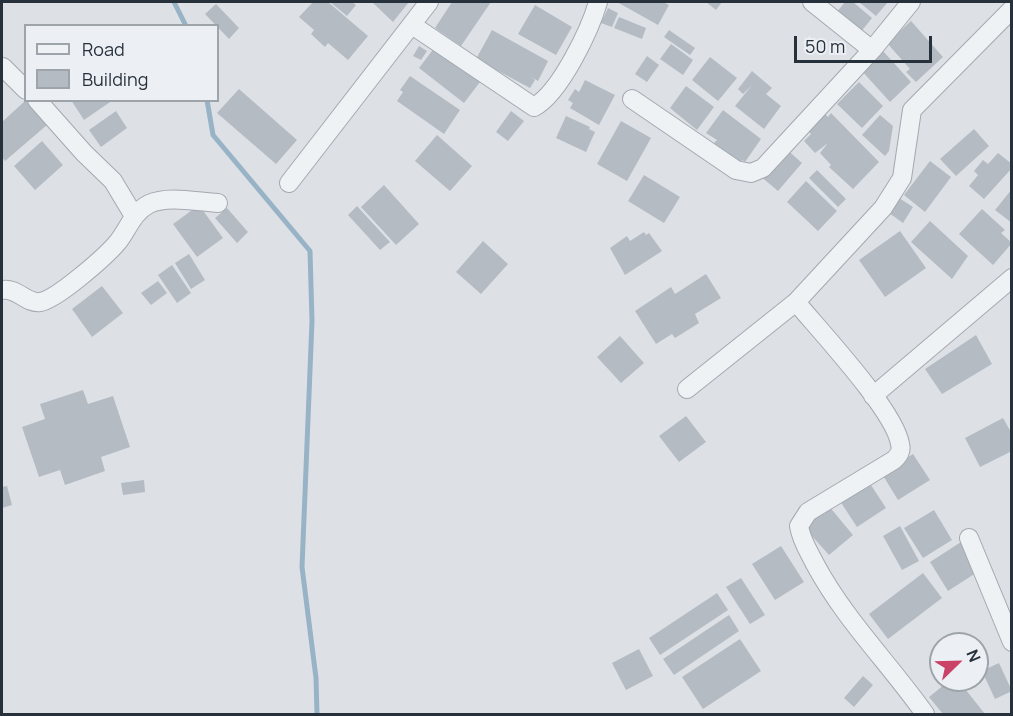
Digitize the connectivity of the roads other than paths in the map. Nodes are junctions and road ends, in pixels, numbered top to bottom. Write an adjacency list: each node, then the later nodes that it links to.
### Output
1 (429, 2): 6 (street)
2 (598, 2): 6 (street)
3 (812, 2): 7 (street)
4 (911, 2): 7 (street)
5 (1011, 9): 17 (street)
6 (412, 25): 12 (street)
7 (872, 50): 10 (street)
8 (3, 67): 9 (street)
9 (24, 88)
10 (632, 99)
11 (39, 102): 14 (street)
12 (289, 183)
13 (218, 203): 14 (street)
14 (134, 216): 16 (street)
15 (1011, 278): 19 (street)
16 (4, 287)
17 (796, 302): 18 (street); 19 (street)
18 (687, 389)
19 (873, 396): 22 (street)
20 (969, 538): 21 (street)
21 (1011, 642)
22 (925, 714)

